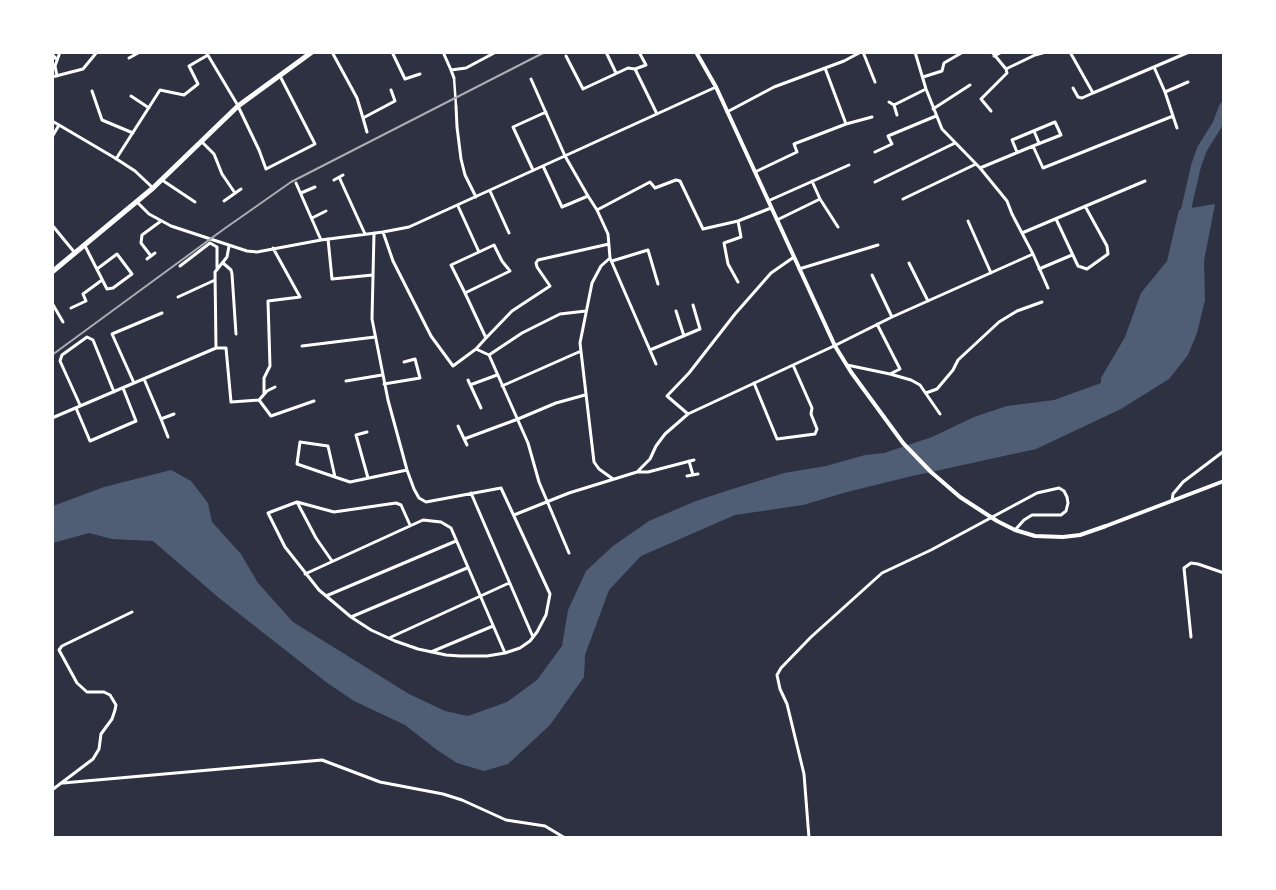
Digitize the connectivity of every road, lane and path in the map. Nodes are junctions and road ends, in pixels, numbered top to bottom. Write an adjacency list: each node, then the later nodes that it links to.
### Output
1 (60, 52): 24 (street)
2 (97, 52): 32 (street)
3 (140, 52): 23 (street)
4 (312, 52): 33 (highway)
5 (332, 52): 63 (street)
6 (395, 52): 31 (street)
7 (443, 52): 29 (street)
8 (496, 52): 29 (street)
9 (606, 52): 30 (street)
10 (639, 52): 27 (street)
11 (696, 52): 41 (street)
12 (862, 52): 26 (street); 38 (street)
13 (915, 52): 35 (street)
14 (963, 52): 35 (street)
15 (1002, 52): 21 (street)
16 (1046, 52): 28 (street)
17 (1070, 52): 47 (street)
18 (1188, 52): 25 (street)
19 (52, 54): 24 (street)
20 (207, 54): 51 (street); 53 (street)
21 (993, 54): 28 (street)
22 (566, 56): 30 (street)
23 (129, 58)
24 (57, 60): 32 (street)
25 (1154, 67): 46 (street); 47 (street)
26 (825, 68): 57 (street); 65 (street)
27 (636, 69): 30 (street); 58 (street)
28 (1006, 69): 55 (street)
29 (451, 70): 36 (street)
30 (616, 73)
31 (420, 74)
32 (57, 76): 34 (street)
33 (280, 76): 51 (highway); 51 (street)
34 (52, 77)
35 (923, 77): 43 (street)
36 (454, 78): 52 (street)
37 (531, 79): 56 (street)
38 (875, 82)
39 (1188, 82): 46 (street)
40 (970, 85): 54 (street)
41 (716, 87): 57 (street); 58 (street)
42 (1073, 88): 47 (street)
43 (926, 89): 50 (street); 54 (street)
44 (391, 90): 63 (street)
45 (92, 91): 70 (street)
46 (1166, 92): 61 (street)
47 (1093, 93)
48 (131, 96): 53 (street)
49 (889, 102): 50 (street)
50 (894, 105): 59 (street)
51 (238, 106): 72 (highway)
52 (456, 106): 101 (street)
53 (149, 108): 70 (street)
54 (933, 109): 60 (street)
55 (991, 111)
56 (546, 112): 78 (street); 84 (street)
57 (726, 113): 85 (street)
58 (657, 114): 78 (street)
59 (897, 115)
60 (936, 116): 73 (street); 76 (street)
61 (1173, 116): 67 (street); 75 (street)
62 (872, 117): 65 (street)
63 (363, 118): 69 (street)
64 (52, 121): 66 (street)
65 (846, 124): 85 (street)
66 (59, 125): 71 (street); 79 (street)
67 (1177, 128)
68 (1034, 131): 74 (street); 74 (street); 77 (street)
69 (367, 132)
70 (133, 133): 79 (street)
71 (52, 137)
72 (201, 141): 88 (highway); 98 (street)
73 (955, 143): 80 (street); 91 (street)
74 (1038, 143): 75 (street)
75 (1033, 146): 77 (street)
76 (875, 152)
77 (1017, 152): 83 (street)
78 (565, 156): 82 (street); 100 (street)
79 (116, 159): 95 (street)
80 (976, 164): 83 (street); 102 (street)
81 (849, 165): 90 (street)
82 (543, 166): 84 (street); 100 (street)
83 (980, 168): 123 (street)
84 (533, 170): 97 (street)
85 (755, 172): 105 (street)
86 (343, 175): 87 (street)
87 (338, 178): 89 (street); 124 (street)
88 (162, 180): 95 (highway); 107 (street)
89 (334, 180)
90 (812, 182): 103 (street); 105 (street)
91 (875, 182)
92 (1145, 182): 109 (street)
93 (296, 183): 99 (street)
94 (315, 187): 99 (street)
95 (154, 188): 106 (highway)
96 (241, 189): 98 (street)
97 (490, 190): 101 (street); 125 (street)
98 (235, 193): 104 (street)
99 (301, 193): 113 (street)
100 (588, 196): 111 (street)
101 (476, 197): 108 (street)
102 (903, 199)
103 (820, 200): 118 (street); 120 (street)
104 (224, 201)
105 (768, 201): 110 (street)
106 (137, 202): 116 (street); 130 (highway)
107 (195, 202)
108 (458, 206): 121 (street); 133 (street)
109 (1085, 206): 114 (street); 137 (street)
110 (771, 208): 117 (street); 118 (street)
111 (597, 210): 117 (street); 128 (street)
112 (326, 211): 113 (street)
113 (312, 218): 127 (street)
114 (1056, 219): 123 (street); 137 (street)
115 (968, 220): 150 (street)
116 (161, 221): 131 (street); 138 (street)
117 (738, 221): 155 (street)
118 (777, 221): 139 (street)
119 (52, 225): 135 (street)
120 (838, 227)
121 (383, 232): 122 (street); 178 (street)
122 (374, 233): 124 (street); 151 (street)
123 (1022, 233): 136 (street)
124 (365, 234): 126 (street)
125 (508, 234)
126 (328, 239): 127 (street); 151 (street)
127 (321, 240): 132 (street)
128 (609, 244): 141 (street); 174 (street)
129 (878, 245): 147 (street)
130 (85, 246): 135 (highway); 145 (street)
131 (229, 246): 132 (street); 142 (street)
132 (273, 248): 201 (street)
133 (479, 252): 158 (street); 158 (street)
134 (155, 253): 138 (street)
135 (76, 254): 149 (highway)
136 (1033, 254): 148 (street); 150 (street)
137 (1072, 255): 148 (street)
138 (151, 256): 140 (street)
139 (794, 257): 147 (street); 209 (street)
140 (147, 259)
141 (611, 260): 156 (street); 165 (street); 179 (street)
142 (223, 263): 146 (street); 171 (street)
143 (909, 263): 160 (street)
144 (180, 266): 146 (street)
145 (96, 269): 153 (street); 153 (street)
146 (217, 269): 154 (street)
147 (799, 269): 176 (street)
148 (1040, 269): 157 (street)
149 (52, 272)
150 (991, 273): 160 (street)
151 (373, 275): 173 (street)
152 (872, 275): 168 (street)
153 (102, 280): 164 (street)
154 (215, 280): 159 (street); 177 (street)
155 (738, 282)
156 (658, 284)
157 (1048, 288)
158 (465, 293): 174 (street)
159 (178, 297)
160 (928, 301): 168 (street)
161 (1042, 302): 200 (street)
162 (52, 303): 169 (street)
163 (693, 305): 172 (street)
164 (71, 308)
165 (586, 311): 180 (street); 181 (street)
166 (676, 311): 172 (street)
167 (162, 313): 192 (street)
168 (892, 317): 170 (street)
169 (62, 322)
170 (877, 324): 176 (street); 186 (street)
171 (236, 334)
172 (684, 336): 179 (street)
173 (375, 337): 175 (street); 188 (street)
174 (486, 338): 178 (street)
175 (302, 346)
176 (835, 346): 184 (street); 185 (street)
177 (216, 348): 189 (street); 203 (street)
178 (476, 349): 181 (street)
179 (650, 350): 183 (street)
180 (581, 351): 196 (street); 202 (street)
181 (489, 355): 187 (street)
182 (404, 362): 194 (street)
183 (656, 364)
184 (793, 365): 193 (street); 193 (street)
185 (846, 365): 186 (street); 237 (street)
186 (890, 374): 200 (street)
187 (497, 375): 195 (street); 196 (street)
188 (382, 376): 191 (street); 194 (street)
189 (144, 379): 192 (street); 212 (street)
190 (468, 380): 195 (street)
191 (346, 381)
192 (134, 383): 197 (street)
193 (754, 383): 209 (street)
194 (384, 384): 222 (street)
195 (470, 385): 207 (street)
196 (502, 386): 213 (street)
197 (123, 388): 199 (street); 206 (street)
198 (275, 388): 201 (street)
199 (114, 392): 205 (street); 205 (street)
200 (926, 393): 210 (street)
201 (264, 394): 203 (street)
202 (585, 394): 213 (street); 229 (street)
203 (260, 400): 204 (street)
204 (314, 401)
205 (80, 406): 206 (street)
206 (76, 408): 211 (street)
207 (481, 408)
208 (174, 414): 212 (street)
209 (688, 414): 223 (street)
210 (940, 414)
211 (52, 418)
212 (161, 419): 216 (street)
213 (518, 419): 217 (street); 232 (street)
214 (458, 426): 217 (street)
215 (367, 432): 228 (street)
216 (168, 436)
217 (464, 439): 218 (street)
218 (467, 445)
219 (1224, 451): 233 (street)
220 (694, 460): 221 (street)
221 (689, 461): 223 (street); 224 (street)
222 (407, 470): 228 (street); 231 (street)
223 (637, 472): 229 (street)
224 (693, 474): 225 (street); 226 (street)
225 (698, 474)
226 (687, 476)
227 (335, 477): 227 (street); 228 (street)
228 (368, 478)
229 (613, 479): 232 (street)
230 (1224, 481): 233 (street)
231 (471, 493): 235 (street); 244 (street)
232 (547, 501): 235 (street); 239 (street)
233 (1172, 501): 237 (street)
234 (297, 502): 236 (street); 240 (street); 243 (street)
235 (514, 515): 250 (street)
236 (410, 525): 238 (street); 240 (street)
237 (1015, 530): 258 (street)
238 (456, 541): 241 (street); 245 (street)
239 (569, 553)
240 (332, 561): 243 (street)
241 (467, 568): 246 (street); 248 (street)
242 (1224, 572): 251 (street)
243 (305, 574): 245 (street)
244 (509, 583): 246 (street); 250 (street)
245 (326, 596): 248 (street)
246 (480, 597): 249 (street); 252 (street)
247 (132, 612): 255 (street)
248 (351, 617): 252 (street)
249 (493, 626): 253 (street); 254 (street)
250 (533, 637): 254 (street)
251 (1191, 637)
252 (388, 638): 253 (street)
253 (431, 652): 254 (street)
254 (505, 653)
255 (63, 782): 256 (street); 257 (street)
256 (52, 790)
257 (565, 838)
258 (809, 838)

